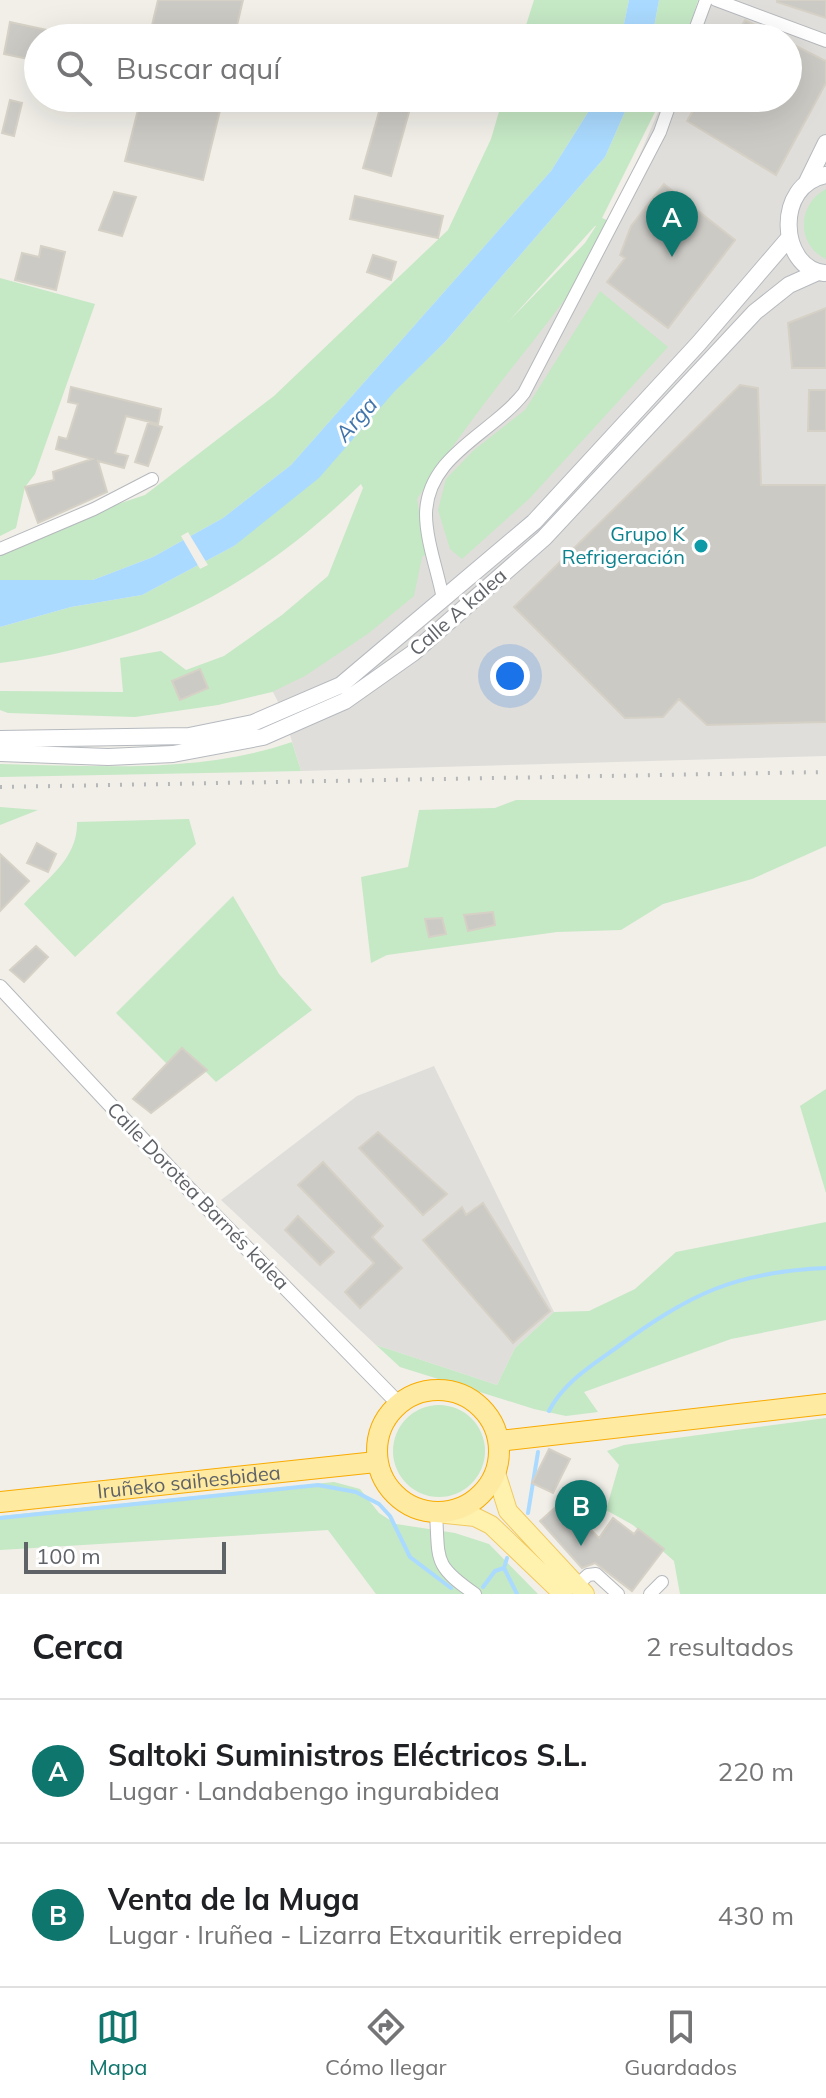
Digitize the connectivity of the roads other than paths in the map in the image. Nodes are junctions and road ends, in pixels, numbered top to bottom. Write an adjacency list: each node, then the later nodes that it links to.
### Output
1 (706, 0): 3 (street)
2 (716, 0): 4 (street)
3 (697, 24)
4 (780, 24)
5 (802, 32): 6 (street)
6 (826, 41)
7 (667, 112): 15 (street)
8 (826, 143): 10 (main road)
9 (826, 175): 10 (main road)
10 (806, 185): 11 (main road)
11 (789, 238): 12 (main road); 15 (main road, Calle A kalea)
12 (822, 273): 17 (main road, Calle A kalea)
13 (152, 479): 14 (street)
14 (0, 549)
15 (443, 599): 16 (main road, Calle A kalea)
16 (0, 739)
17 (0, 753)
18 (0, 987): 19 (street, Calle Dorotea Barnés kalea)
19 (398, 1403): 21 (highway); 22 (highway)
20 (826, 1404): 21 (highway)
21 (499, 1441): 23 (highway)
22 (376, 1462): 24 (highway, Iruñeko saihesbidea); 25 (highway)
23 (496, 1473): 25 (highway); 27 (main road)
24 (0, 1502)
25 (436, 1513): 27 (main road); 28 (street)
26 (662, 1582): 30 (street)
27 (575, 1591): 29 (street)
28 (475, 1594)
29 (618, 1594)
30 (650, 1594)

